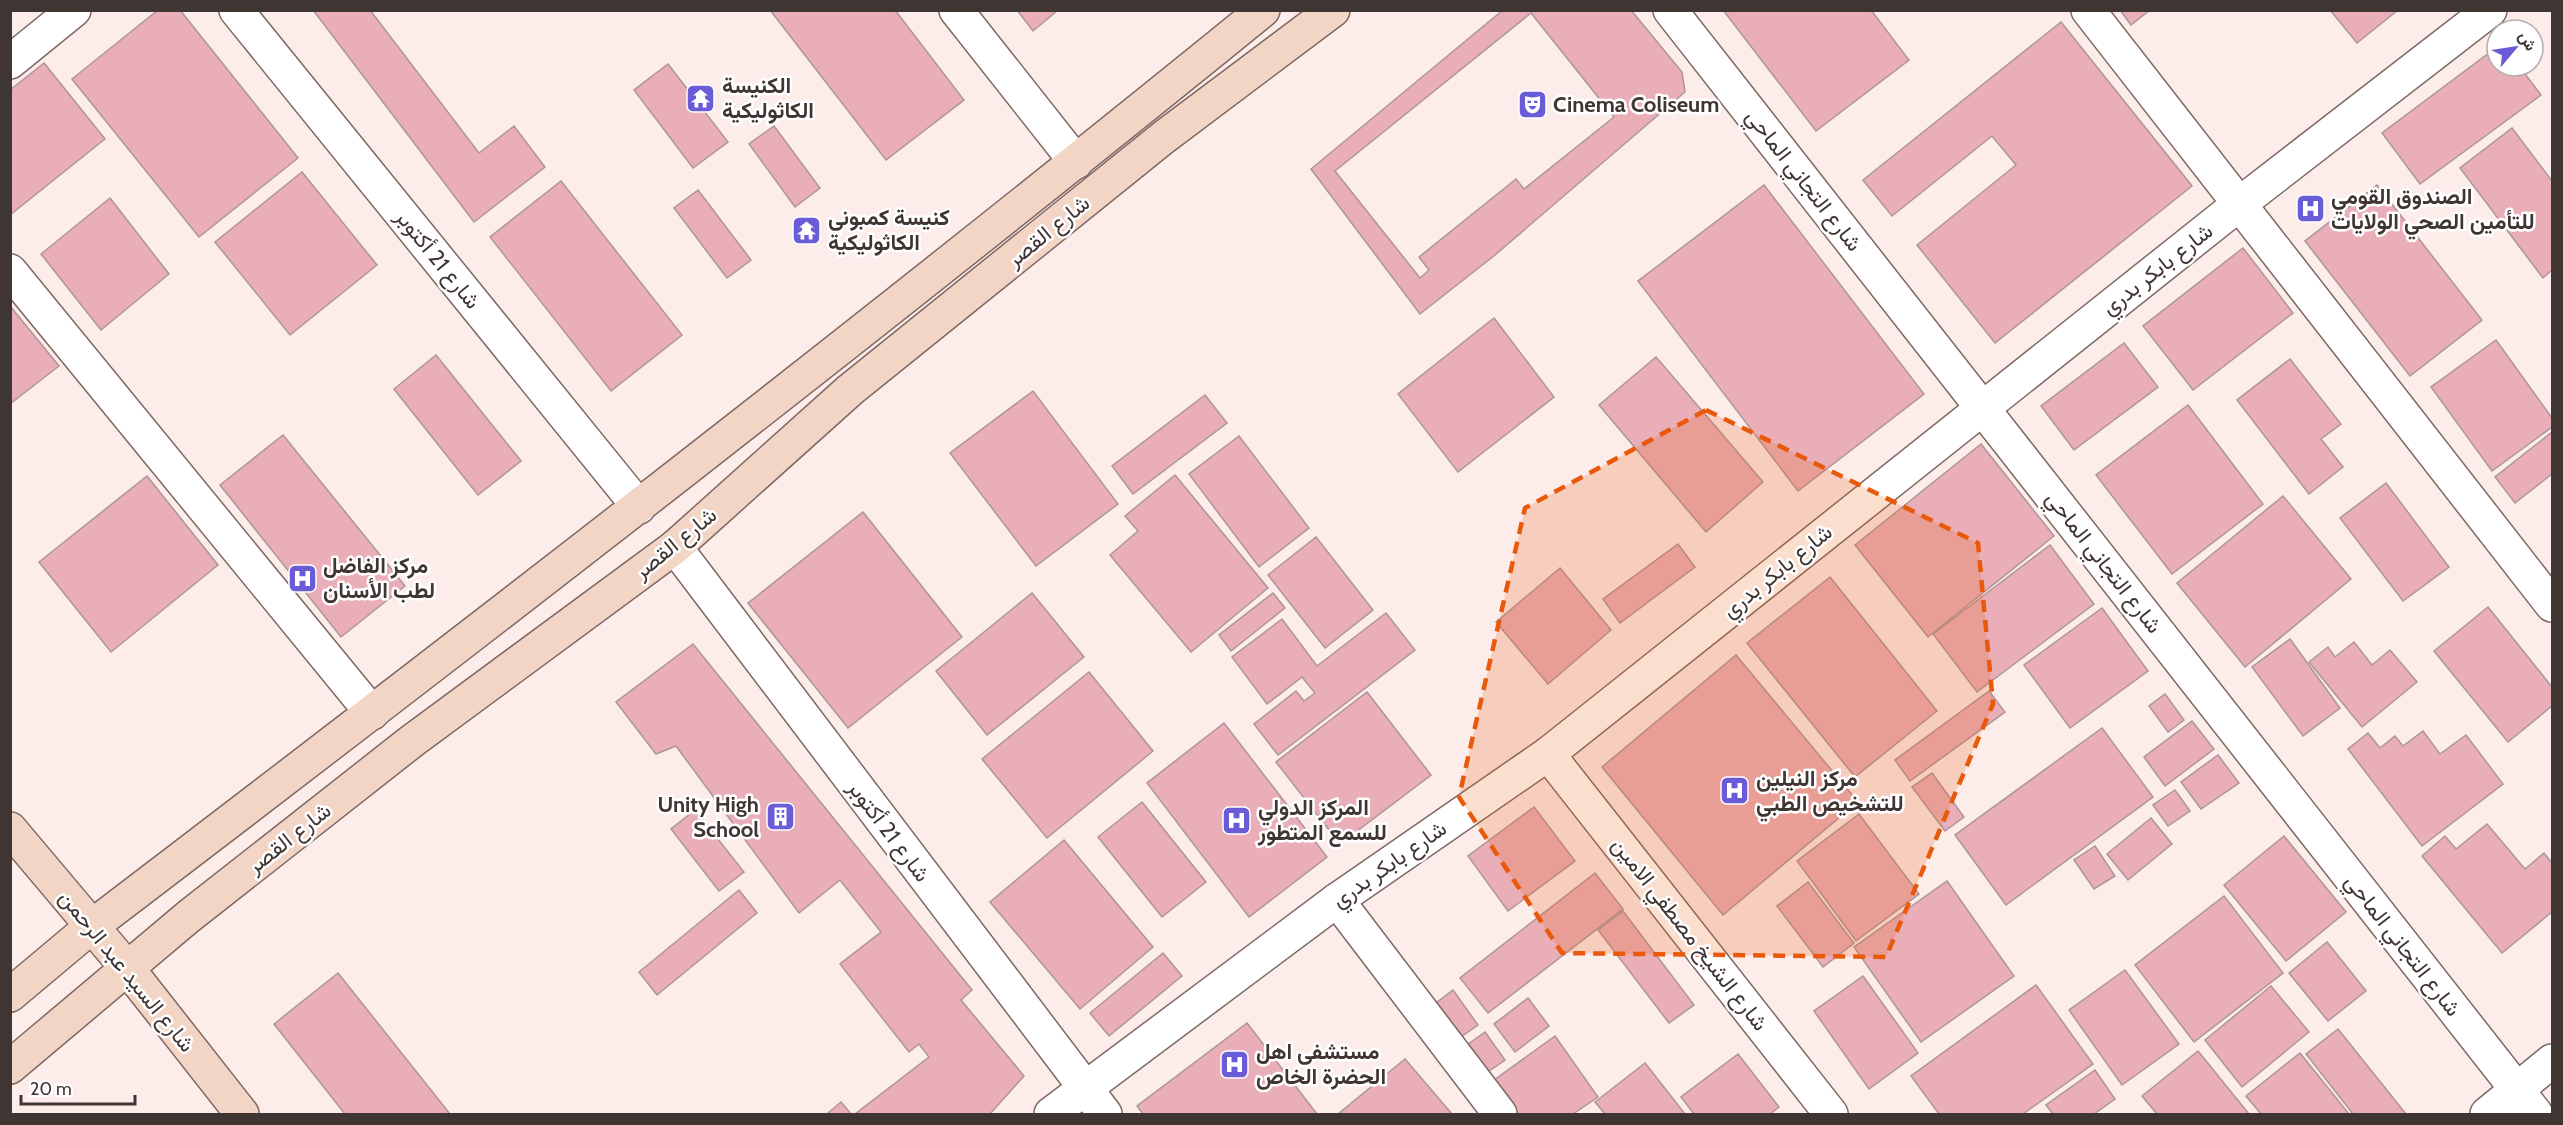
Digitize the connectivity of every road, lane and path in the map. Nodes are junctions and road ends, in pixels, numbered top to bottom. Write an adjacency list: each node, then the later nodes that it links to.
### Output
1 (74, 10): 9 (street)
2 (236, 10): 14 (street, شارع 21 أكتوبر)
3 (956, 10): 10 (street)
4 (1263, 10): 10 (main road, شارع القصر)
5 (1333, 10): 15 (main road, شارع القصر)
6 (1670, 10): 13 (street, شارع التجاني الماحي)
7 (2088, 10): 11 (street)
8 (2490, 10): 11 (street, شارع بابكر بدري)
9 (10, 62)
10 (1076, 162): 14 (main road, شارع القصر)
11 (2238, 205): 13 (street, شارع بابكر بدري); 16 (street)
12 (10, 271): 17 (street)
13 (1983, 407): 18 (street, شارع بابكر بدري); 27 (street, شارع التجاني الماحي)
14 (639, 507): 17 (main road, شارع القصر)
15 (675, 547): 22 (main road, شارع القصر); 26 (street, شارع 21 أكتوبر)
16 (2553, 605)
17 (372, 713): 21 (main road, شارع القصر)
18 (1548, 754): 20 (street, شارع بابكر بدري); 32 (street, شارع الشيخ مصطفي الامين)
19 (10, 829): 21 (main road, شارع السيد عبد الرحمن)
20 (1337, 900): 26 (street, شارع بابكر بدري); 31 (street)
21 (91, 927): 22 (main road, شارع السيد عبد الرحمن); 23 (main road, شارع القصر)
22 (128, 969): 25 (main road, شارع القصر); 28 (main road, شارع السيد عبد الرحمن)
23 (10, 995)
24 (2553, 1061): 27 (street)
25 (10, 1067)
26 (1083, 1088): 29 (street, شارع بابكر بدري); 30 (street, شارع 21 أكتوبر)
27 (2527, 1103): 33 (street)
28 (242, 1114)
29 (1051, 1114)
30 (1105, 1114)
31 (1500, 1114)
32 (1831, 1114)
33 (2487, 1114)

